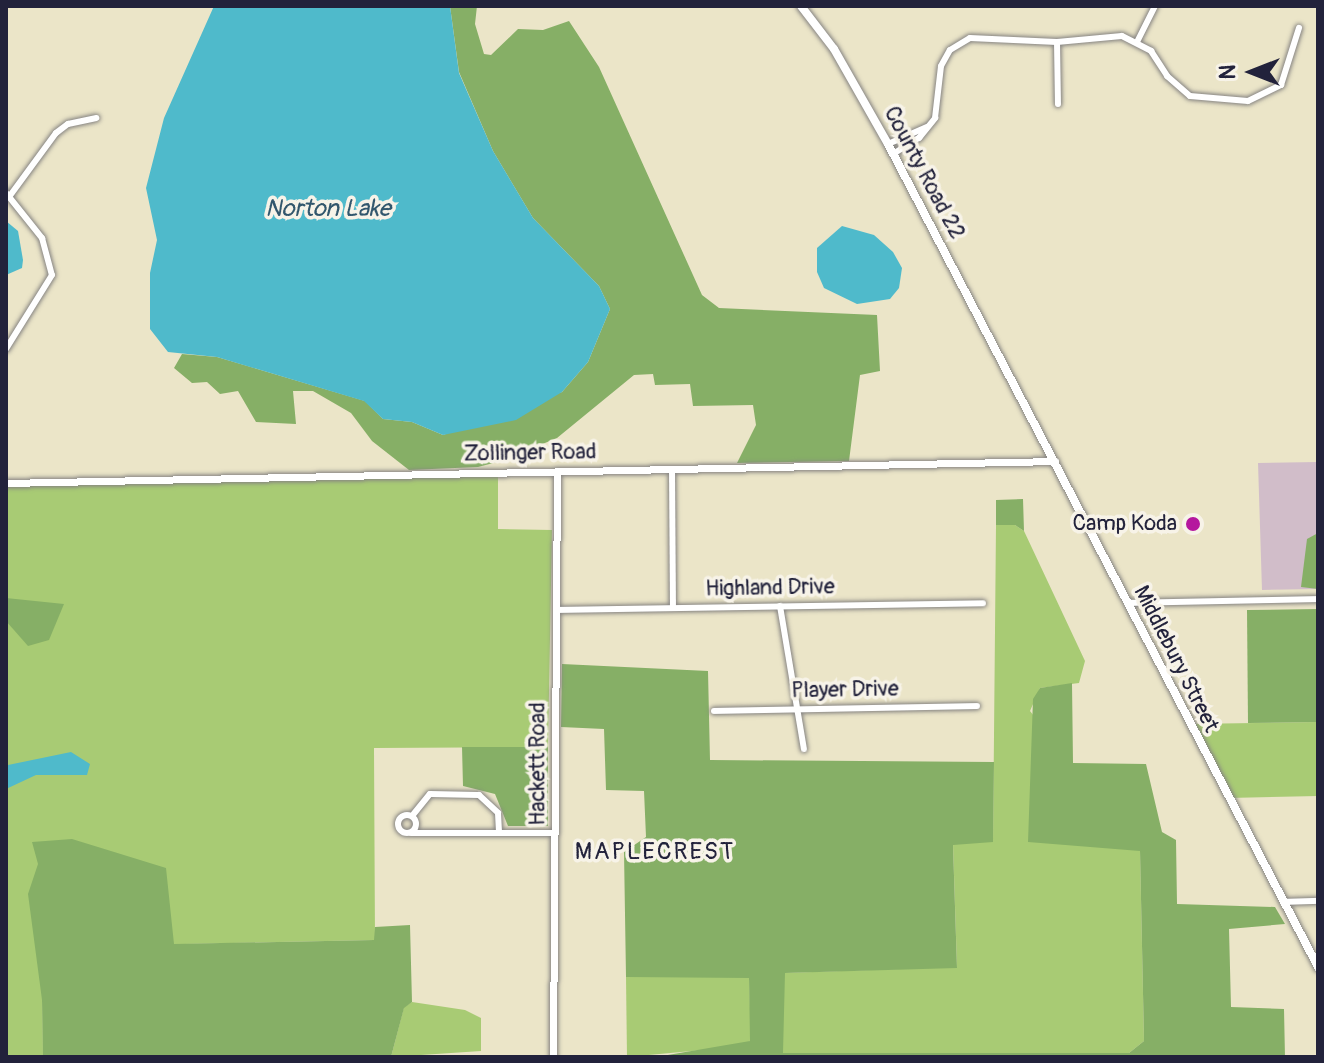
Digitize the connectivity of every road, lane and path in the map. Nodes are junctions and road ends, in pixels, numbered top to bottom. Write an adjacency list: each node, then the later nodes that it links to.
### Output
1 (801, 6): 9 (main road, County Road 22)
2 (1155, 6): 5 (street)
3 (1299, 28): 5 (street)
4 (1057, 42): 5 (street); 6 (street); 8 (street)
5 (1137, 42)
6 (1058, 104)
7 (96, 118): 11 (street)
8 (927, 127): 9 (street); 10 (street)
9 (888, 144): 10 (main road, County Road 22)
10 (893, 154): 13 (main road, County Road 22)
11 (8, 195): 12 (street)
12 (6, 349)
13 (1006, 364): 14 (main road, Middlebury Street)
14 (1055, 461): 15 (street, Zollinger Road); 20 (main road, Middlebury Street)
15 (672, 469): 16 (street, Zollinger Road); 22 (street)
16 (557, 471): 17 (street, Zollinger Road); 23 (street, Hackett Road)
17 (6, 483)
18 (1318, 599): 20 (street)
19 (983, 603): 21 (street, Highland Drive)
20 (1127, 603): 33 (main road, Middlebury Street)
21 (780, 606): 22 (street, Highland Drive); 25 (street)
22 (673, 607): 23 (street, Highland Drive)
23 (557, 610): 31 (street, Hackett Road)
24 (977, 706): 25 (street, Player Drive)
25 (796, 709): 26 (street, Player Drive); 27 (street)
26 (714, 711)
27 (804, 749)
28 (412, 816): 29 (street); 29 (street); 30 (street)
29 (411, 833): 30 (street)
30 (499, 833): 31 (street)
31 (555, 833): 35 (street, Hackett Road)
32 (1318, 901): 33 (street)
33 (1283, 902): 34 (main road, Middlebury Street)
34 (1318, 967)
35 (553, 1057)

